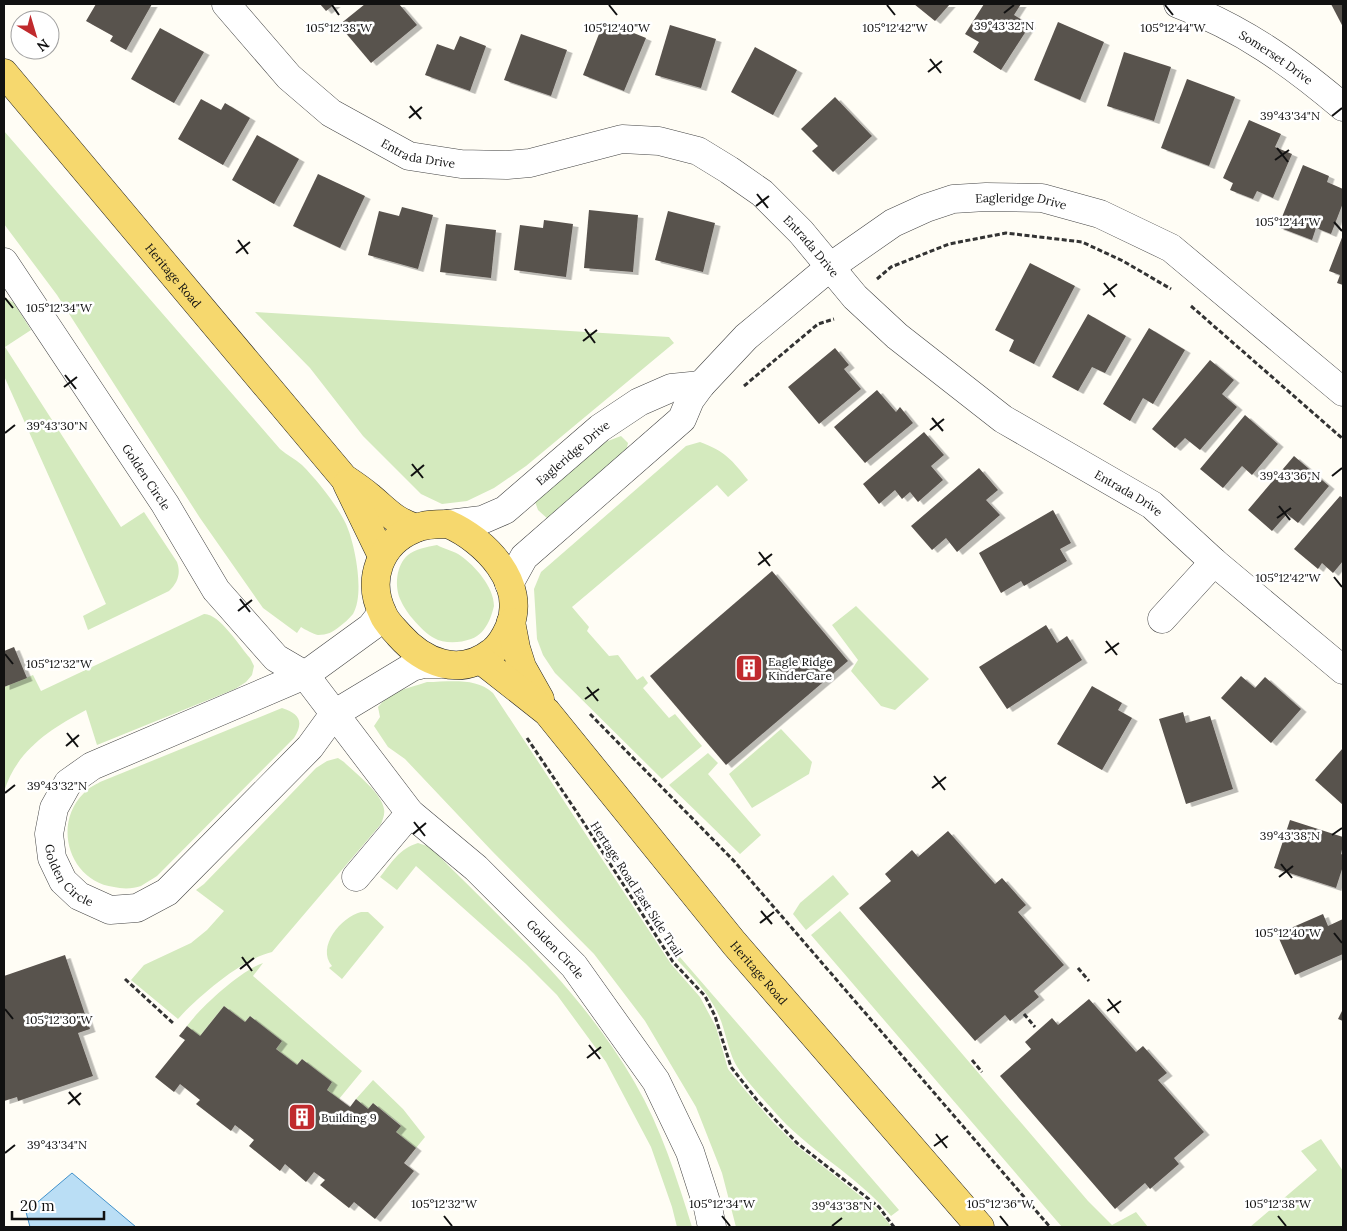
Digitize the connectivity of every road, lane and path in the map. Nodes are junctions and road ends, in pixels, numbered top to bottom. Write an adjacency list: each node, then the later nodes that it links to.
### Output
1 (226, 4): 6 (street, Entrada Drive)
2 (1178, 4): 4 (street, Somerset Drive)
3 (4, 73): 9 (main road, Heritage Road)
4 (1343, 107)
5 (4, 262): 21 (street, Golden Circle)
6 (830, 267): 7 (street, Eagleridge Drive); 8 (street, Eagleridge Drive); 13 (street, Entrada Drive)
7 (701, 385): 10 (street, Eagleridge Drive); 14 (street, Eagleridge Drive)
8 (1343, 392)
9 (344, 478): 11 (main road, Heritage Road); 12 (main road, Heritage Road)
10 (448, 524): 11 (main road); 14 (main road)
11 (416, 528): 12 (main road)
12 (382, 556): 15 (main road)
13 (1214, 562): 16 (street); 20 (street, Entrada Drive)
14 (509, 584): 17 (main road)
15 (382, 613): 19 (main road); 21 (street, Golden Circle)
16 (1162, 619)
17 (511, 622): 18 (main road); 22 (main road, Heritage Road)
18 (481, 660): 19 (main road); 22 (main road, Heritage Road)
19 (440, 664): 24 (street, Golden Circle)
20 (1343, 670)
21 (305, 675): 24 (street, Golden Circle); 24 (street, Golden Circle)
22 (547, 712): 38 (main road, Heritage Road)
23 (588, 712): 39 (path)
24 (334, 714): 26 (street, Golden Circle)
25 (525, 735): 37 (path, Hertage Road East Side Trail)
26 (410, 813): 27 (street); 36 (street, Golden Circle)
27 (356, 877)
28 (1078, 968): 30 (path)
29 (125, 979): 32 (path)
30 (1089, 981)
31 (1024, 1014): 33 (path)
32 (174, 1024)
33 (1035, 1027)
34 (972, 1060): 35 (path)
35 (982, 1072)
36 (712, 1227)
37 (894, 1227)
38 (980, 1227)
39 (1050, 1227)

